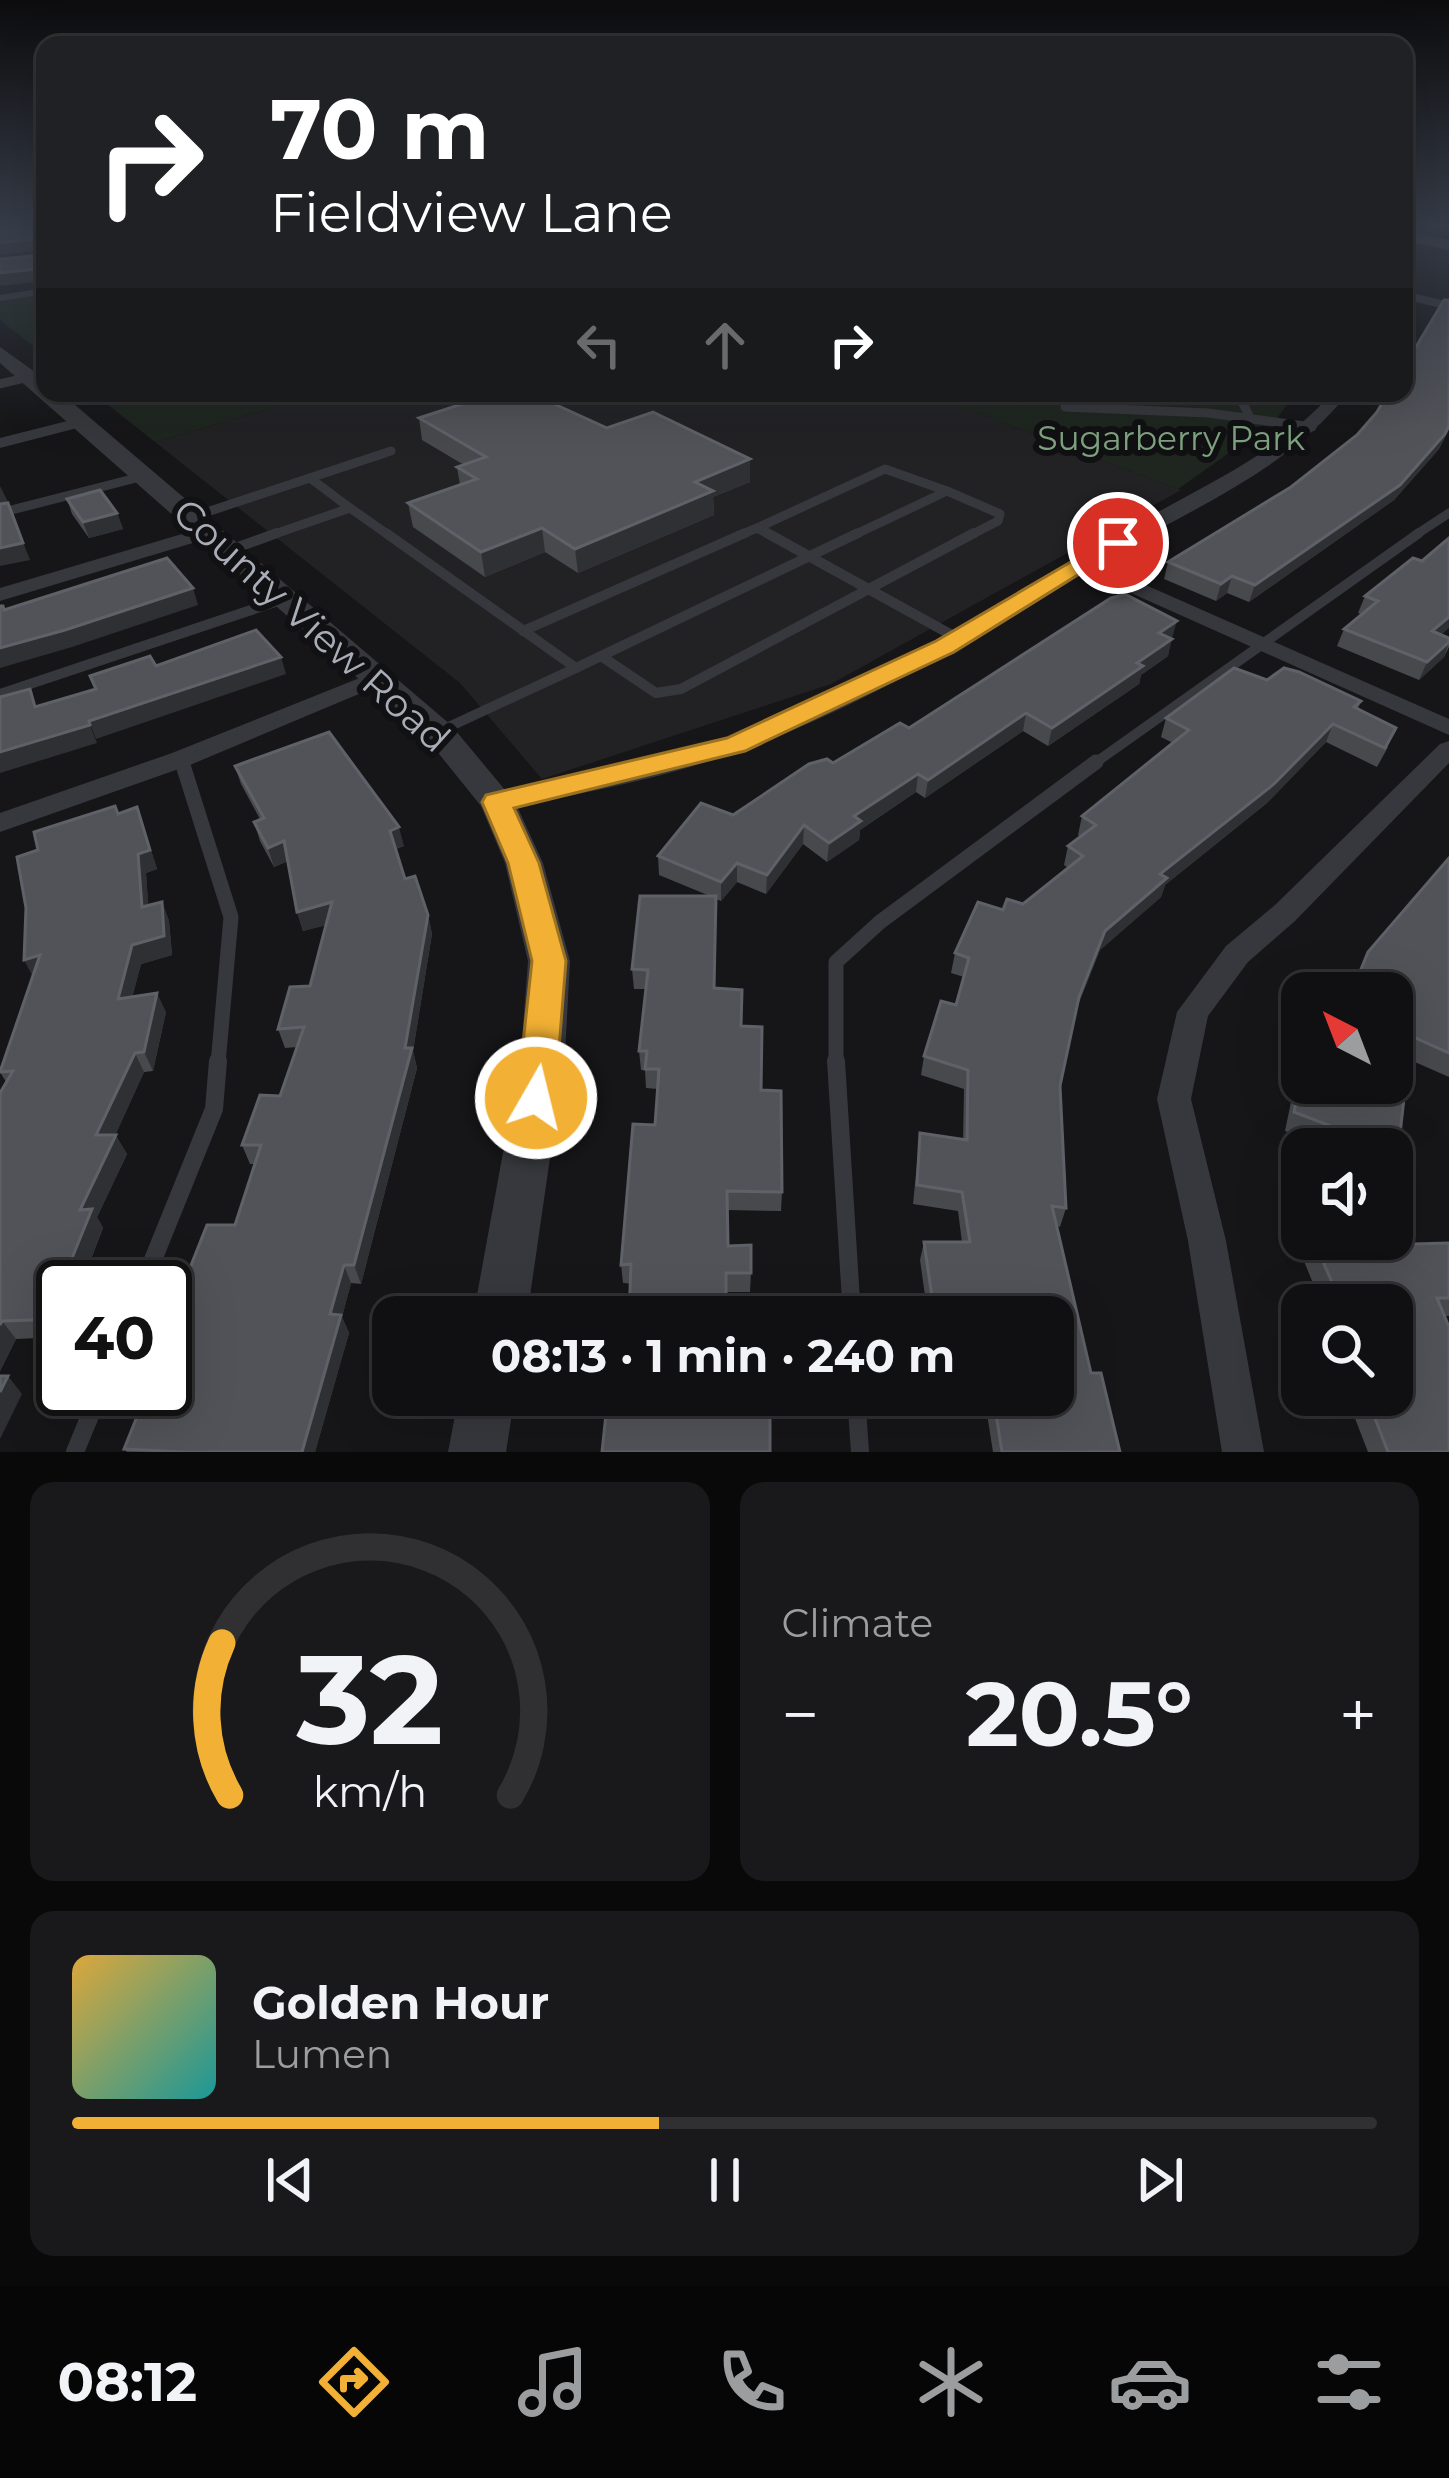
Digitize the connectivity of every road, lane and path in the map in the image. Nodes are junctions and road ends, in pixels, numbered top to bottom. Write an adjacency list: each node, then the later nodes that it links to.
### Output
1 (34, 293): 2 (lane)
2 (0, 298)
3 (1413, 299): 4 (street)
4 (1449, 306)
5 (0, 353): 6 (street, County View Road)
6 (36, 383)
7 (0, 384): 8 (lane)
8 (36, 387)
9 (59, 402): 14 (street, County View Road)
10 (1242, 402): 13 (lane)
11 (1333, 402): 15 (street)
12 (1065, 407): 13 (lane)
13 (1251, 420): 15 (lane)
14 (82, 422): 16 (street); 18 (street, County View Road)
15 (1313, 427): 27 (street)
16 (0, 443)
17 (391, 451): 19 (lane)
18 (145, 476): 22 (lane); 25 (street, County View Road)
19 (310, 478): 21 (lane); 25 (lane)
20 (947, 491): 24 (lane); 26 (lane); 28 (lane)
21 (350, 508): 25 (lane); 31 (lane)
22 (0, 513)
23 (1449, 513): 33 (lane)
24 (757, 528): 26 (lane); 31 (lane)
25 (210, 533): 29 (street); 30 (street, County View Road)
26 (812, 558): 28 (lane); 34 (lane)
27 (1083, 564): 32 (street); 33 (street)
28 (872, 589): 32 (lane); 34 (lane)
29 (0, 595)
30 (285, 599): 36 (street, County View Road); 37 (lane)
31 (523, 632): 35 (lane)
32 (958, 639): 42 (street)
33 (1259, 642): 38 (street); 46 (lane)
34 (602, 656): 35 (lane)
35 (576, 668): 39 (lane)
36 (376, 678): 39 (street, County View Road); 41 (street)
37 (0, 694)
38 (1449, 728)
39 (439, 732): 42 (street, County View Road)
40 (1449, 749): 53 (street)
41 (181, 759): 43 (street); 44 (lane)
42 (497, 802): 45 (street, County View Road)
43 (0, 823)
44 (153, 1260)
45 (503, 1296)
46 (851, 1296)
47 (90, 1416): 50 (lane)
48 (483, 1416): 51 (street)
49 (857, 1416): 52 (lane)
50 (75, 1452)
51 (477, 1452)
52 (860, 1452)
53 (1243, 1452)

